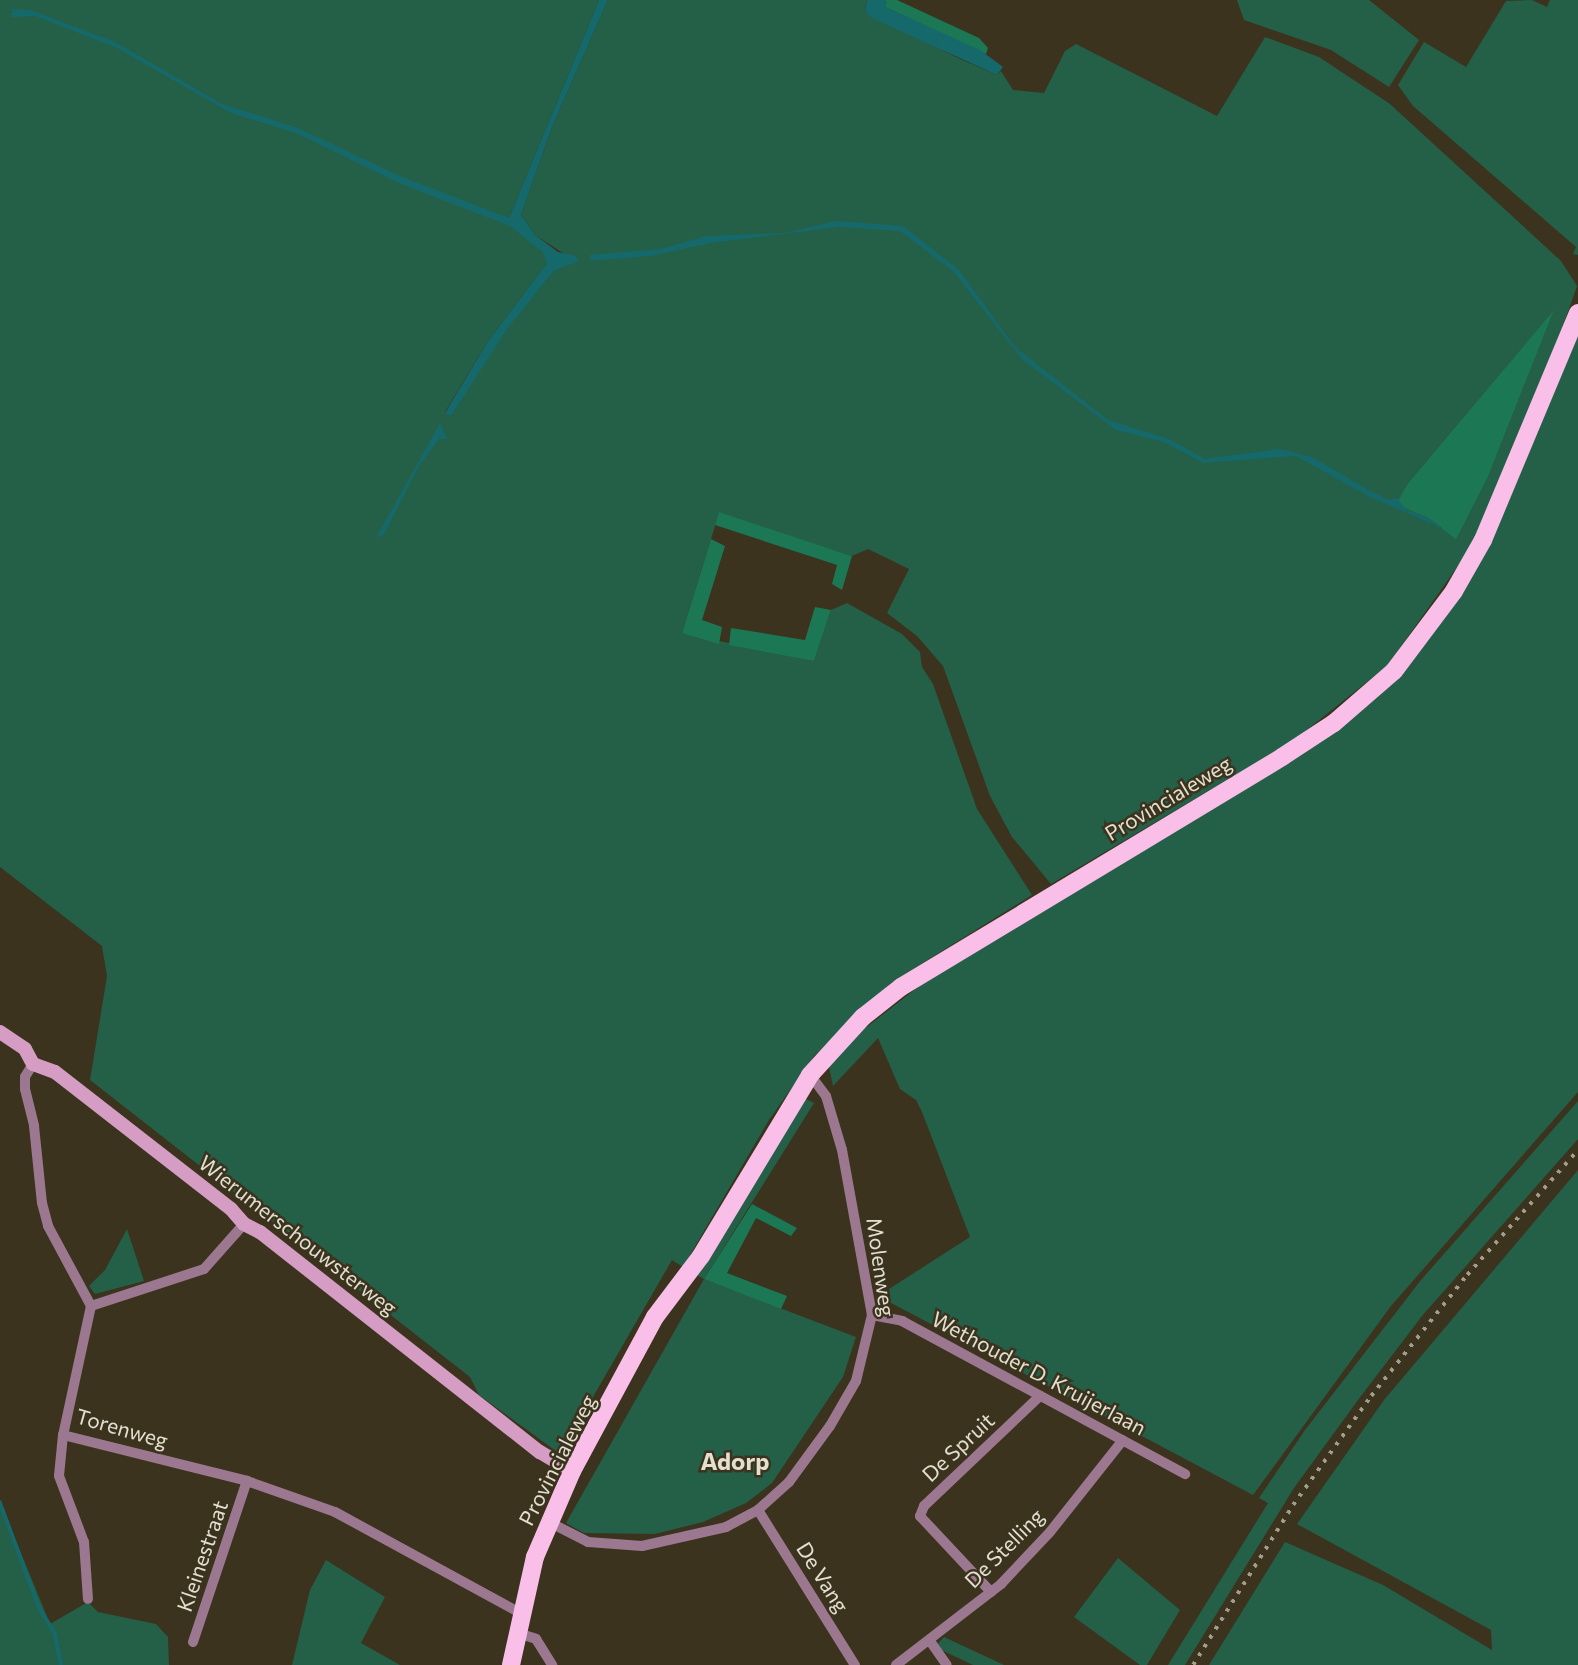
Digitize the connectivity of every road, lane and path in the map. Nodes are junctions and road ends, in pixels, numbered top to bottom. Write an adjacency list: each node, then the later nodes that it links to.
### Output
1 (1578, 313): 4 (main road, Provincialeweg)
2 (0, 1032): 3 (street, Wierumerschouwsterweg)
3 (33, 1064): 5 (street, Wierumerschouwsterweg); 6 (street)
4 (810, 1075): 7 (street, Molenweg); 11 (main road, Provincialeweg)
5 (244, 1224): 6 (street); 11 (street, Wierumerschouwsterweg)
6 (91, 1306): 9 (street, Torenweg)
7 (872, 1315): 8 (street, Wethouder D. Kruijerlaan); 14 (street, Molenweg)
8 (1040, 1396): 10 (street, Wethouder D. Kruijerlaan); 16 (street, De Spruit)
9 (63, 1435): 13 (street, Torenweg); 17 (street)
10 (1123, 1440): 12 (street, Wethouder D. Kruijerlaan); 16 (street, De Stelling)
11 (572, 1471): 15 (main road, Provincialeweg)
12 (1185, 1474)
13 (247, 1481): 18 (street, Torenweg); 21 (street, Kleinestraat)
14 (758, 1510): 15 (street, Molenweg); 24 (street, De Vang)
15 (548, 1522): 18 (main road, Provincialeweg)
16 (991, 1592): 20 (street, De Stelling)
17 (88, 1599)
18 (522, 1614): 19 (main road, Provincialeweg)
19 (518, 1633): 22 (main road, Provincialeweg); 23 (street)
20 (930, 1640): 25 (street, De Stelling); 26 (street)
21 (193, 1642)
22 (511, 1665)
23 (552, 1665)
24 (855, 1665)
25 (896, 1665)
26 (947, 1665)

